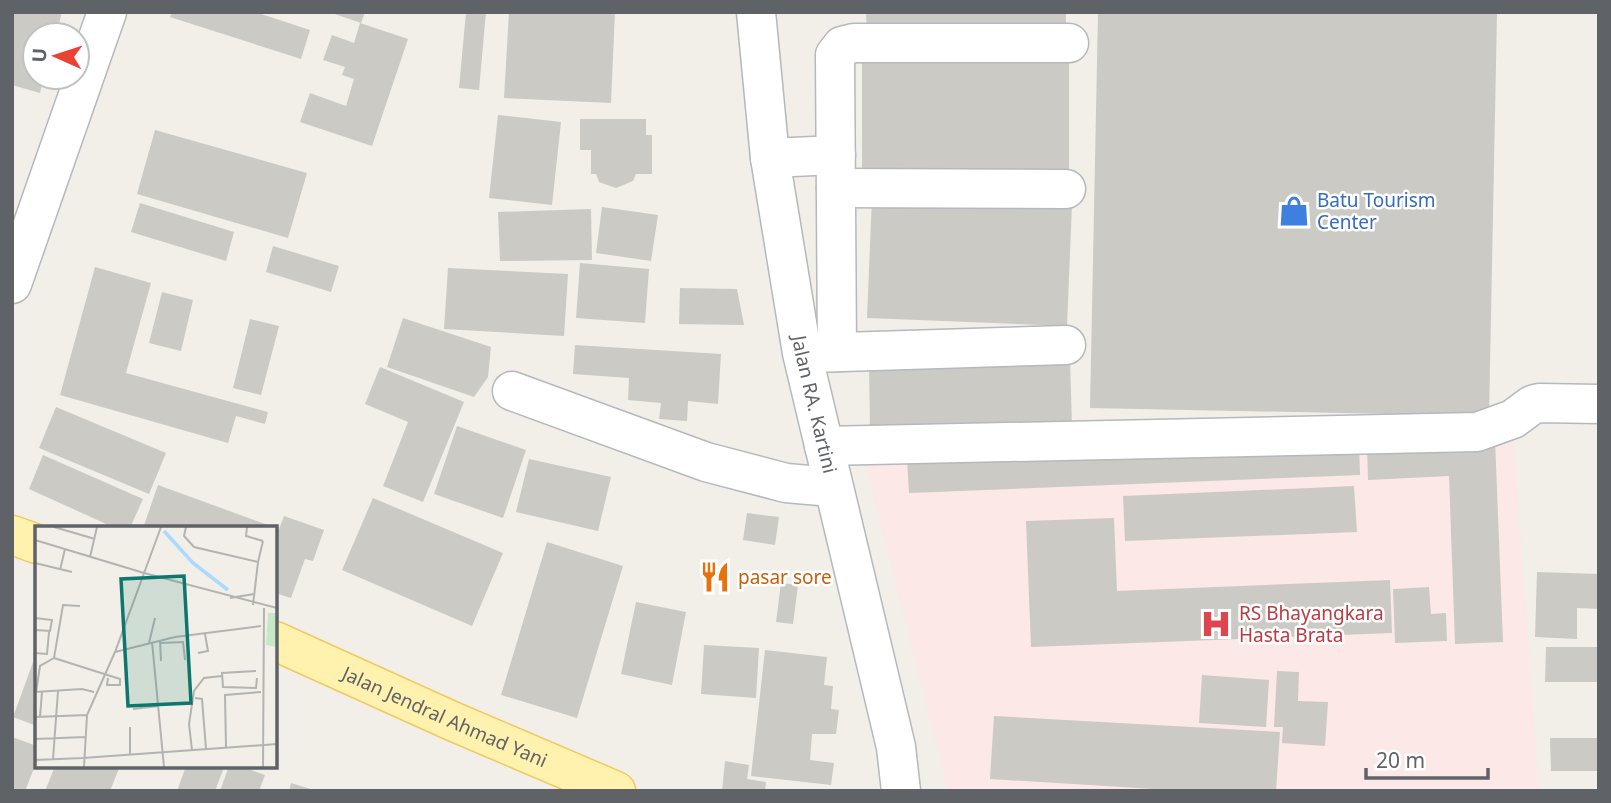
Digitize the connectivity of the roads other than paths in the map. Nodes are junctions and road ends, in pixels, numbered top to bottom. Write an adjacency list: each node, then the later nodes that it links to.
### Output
1 (107, 12): 7 (street)
2 (756, 12): 4 (street, Jalan RA. Kartini)
3 (1069, 43): 5 (street)
4 (770, 158): 5 (street); 9 (street, Jalan RA. Kartini)
5 (836, 171): 6 (street); 9 (street)
6 (1066, 189)
7 (12, 284)
8 (1066, 345): 9 (street)
9 (820, 353): 12 (street, Jalan RA. Kartini)
10 (512, 391): 13 (street)
11 (1599, 404): 12 (street)
12 (824, 446): 13 (street, Jalan RA. Kartini)
13 (832, 487): 18 (street, Jalan RA. Kartini)
14 (12, 535): 15 (main road)
15 (35, 543)
16 (276, 641): 17 (main road, Jalan Jendral Ahmad Yani)
17 (616, 791)
18 (901, 791)

